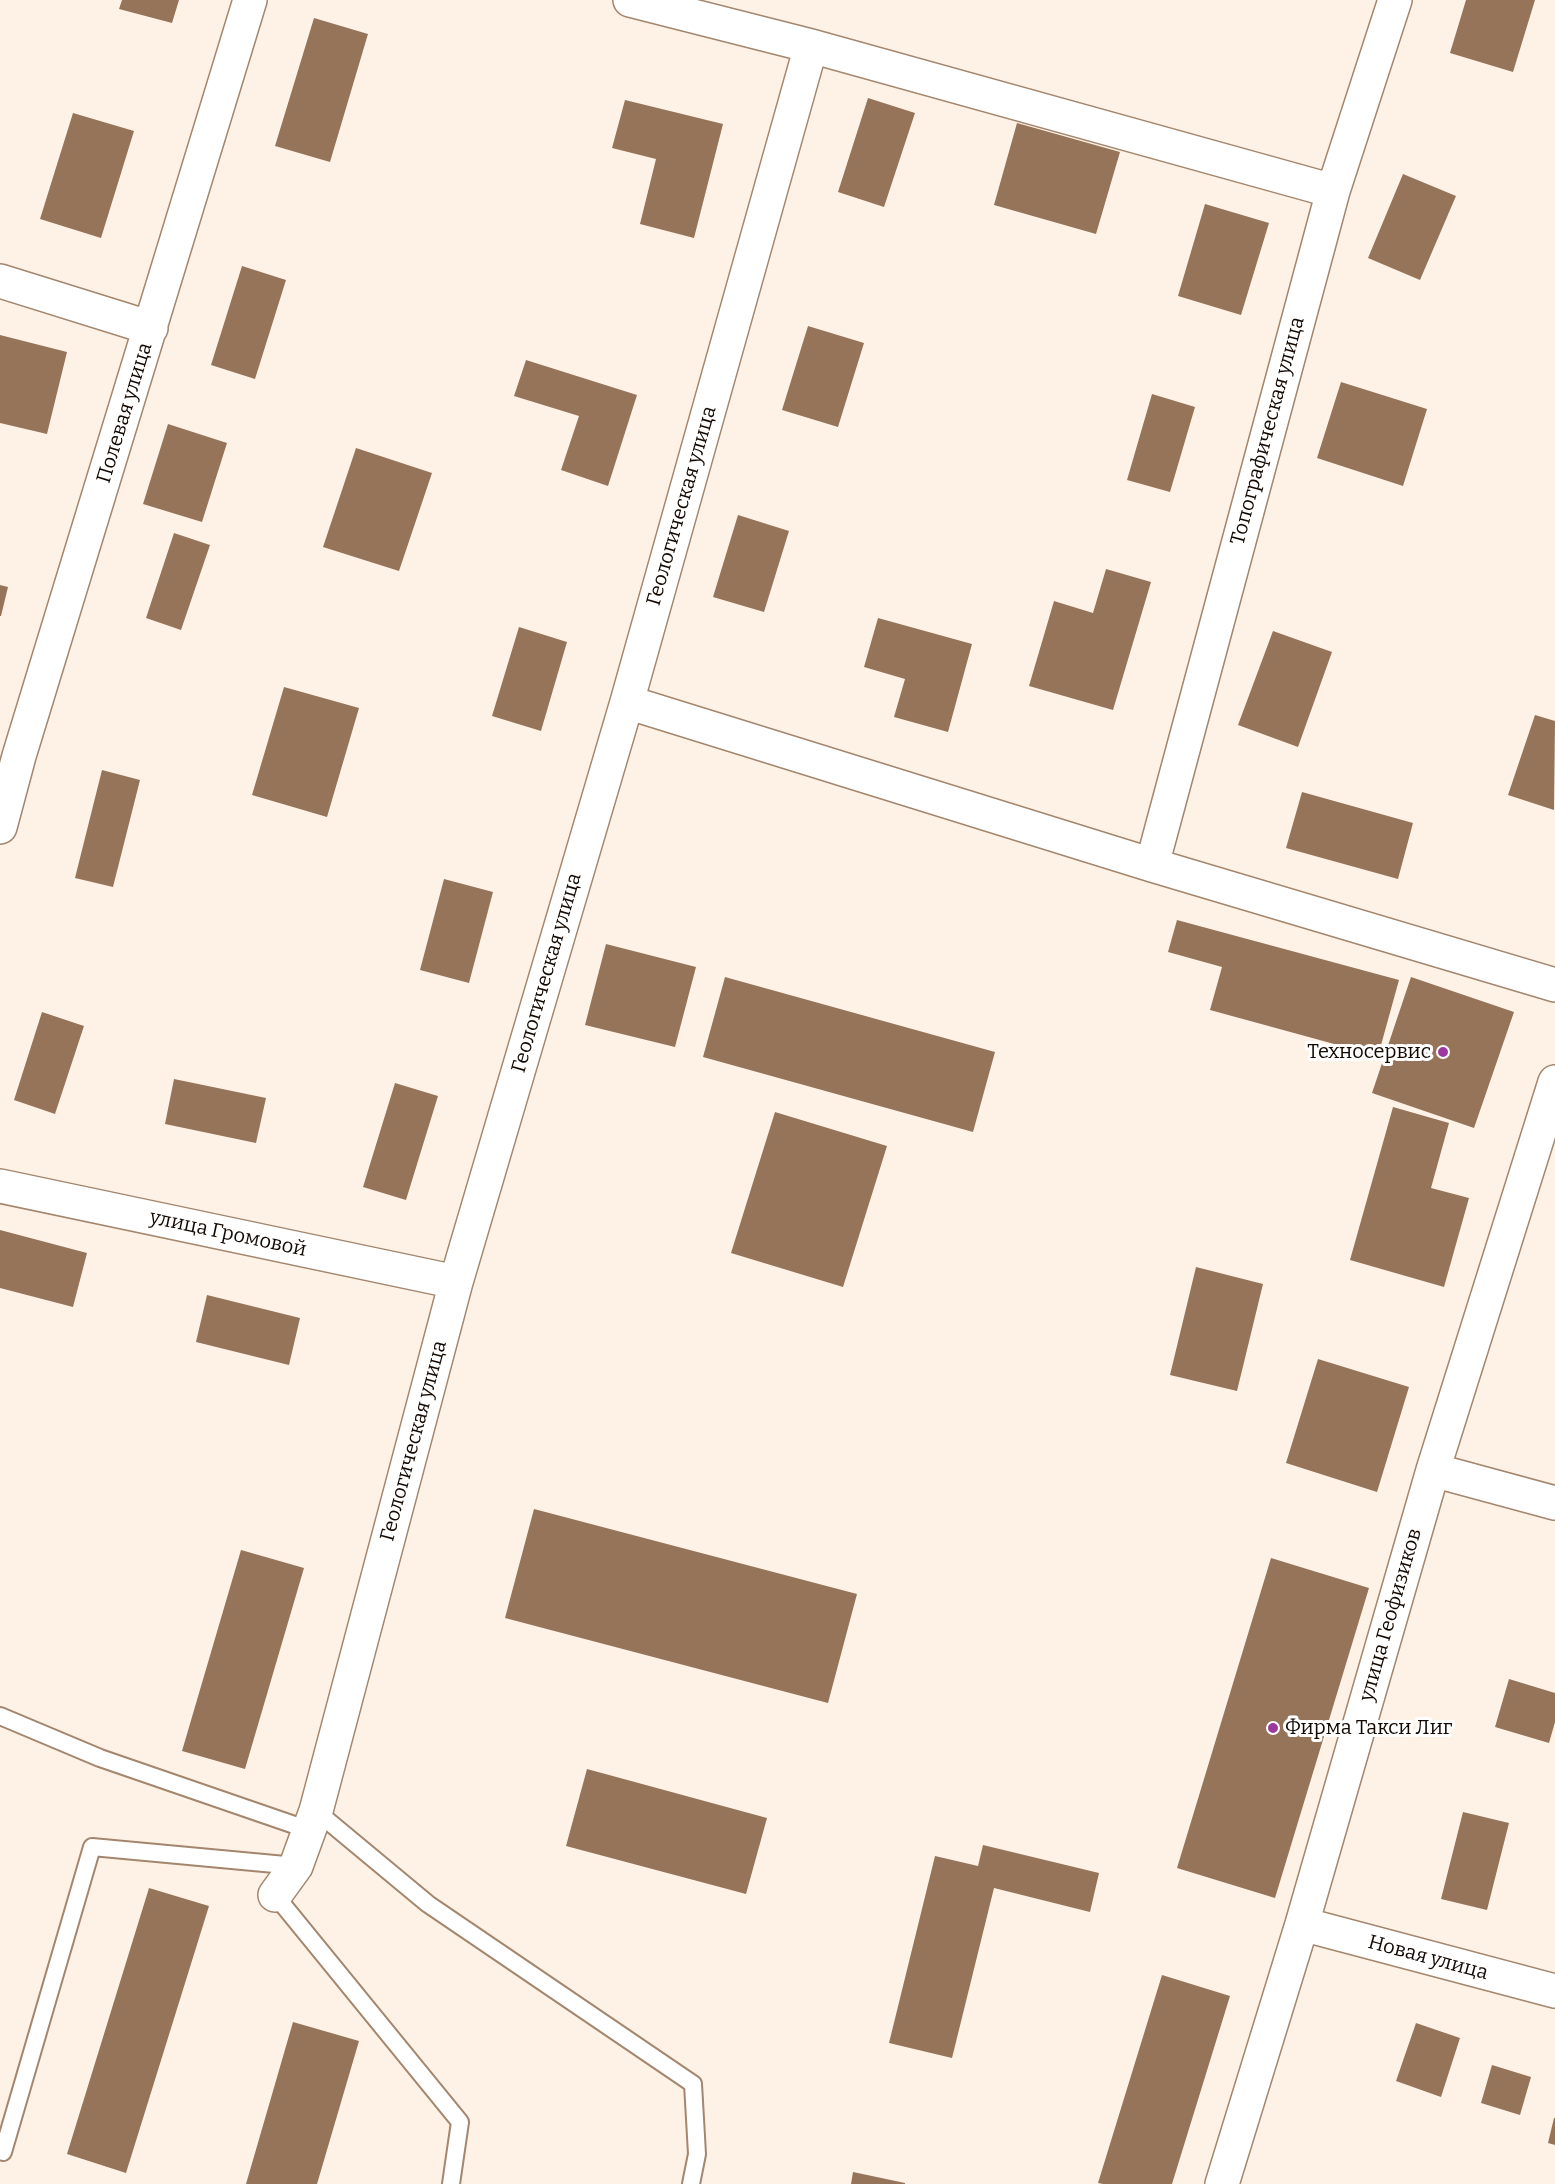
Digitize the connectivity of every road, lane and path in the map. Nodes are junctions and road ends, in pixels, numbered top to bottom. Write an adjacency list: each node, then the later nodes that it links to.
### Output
1 (250, 0): 7 (street, Полевая улица)
2 (630, 0): 4 (street)
3 (1395, 0): 5 (street, Топографическая улица)
4 (811, 46): 5 (street); 8 (street, Геологическая улица)
5 (1333, 191): 11 (street, Топографическая улица)
6 (0, 281): 7 (street)
7 (151, 328): 9 (street, Полевая улица)
8 (627, 702): 11 (street); 15 (street, Геологическая улица)
9 (10, 753): 10 (street, Полевая улица)
10 (0, 827)
11 (1152, 866): 12 (street)
12 (1555, 985)
13 (1555, 1082): 16 (street, улица Геофизиков)
14 (0, 1186): 15 (street, улица Громовой)
15 (456, 1282): 19 (street, Геологическая улица)
16 (1433, 1470): 17 (street); 22 (street, улица Геофизиков)
17 (1555, 1503)
18 (0, 1716): 19 (lane)
19 (313, 1820): 20 (street, Геологическая улица); 26 (lane)
20 (296, 1866): 21 (street, Геологическая улица); 24 (lane)
21 (275, 1895): 25 (lane)
22 (1302, 1924): 23 (street, Новая улица); 27 (street, улица Геофизиков)
23 (1555, 1991)
24 (0, 2151)
25 (451, 2184)
26 (691, 2184)
27 (1222, 2184)

